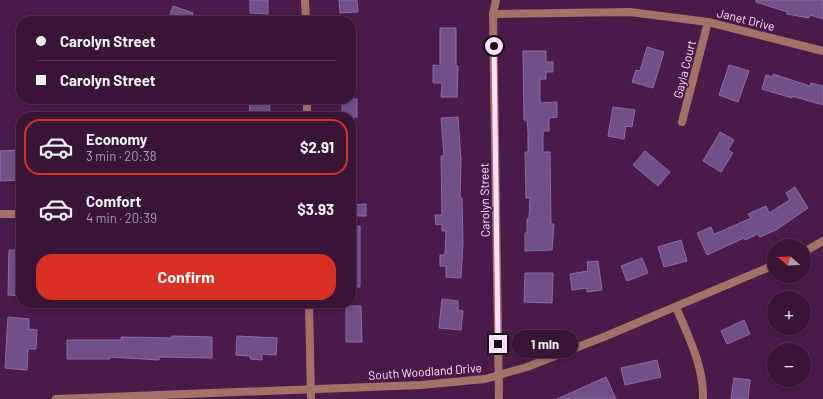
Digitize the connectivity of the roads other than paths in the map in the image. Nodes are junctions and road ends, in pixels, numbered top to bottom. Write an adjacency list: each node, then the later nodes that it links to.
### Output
1 (305, 0): 4 (street)
2 (496, 0): 3 (street, Carolyn Street)
3 (493, 14): 5 (street, Janet Drive); 15 (street, Carolyn Street)
4 (306, 16)
5 (708, 22): 6 (street, Janet Drive); 7 (street, Gayla Court)
6 (823, 51)
7 (682, 122)
8 (0, 214): 9 (street)
9 (16, 214)
10 (823, 241): 11 (street)
11 (811, 248)
12 (767, 268): 13 (street, South Woodland Drive)
13 (676, 307): 15 (street, South Woodland Drive); 20 (street)
14 (309, 308): 16 (street)
15 (499, 375): 16 (street, South Woodland Drive); 19 (street, Carolyn Street)
16 (310, 390): 17 (street, South Woodland Drive); 18 (street)
17 (56, 399)
18 (311, 399)
19 (499, 399)
20 (703, 399)

